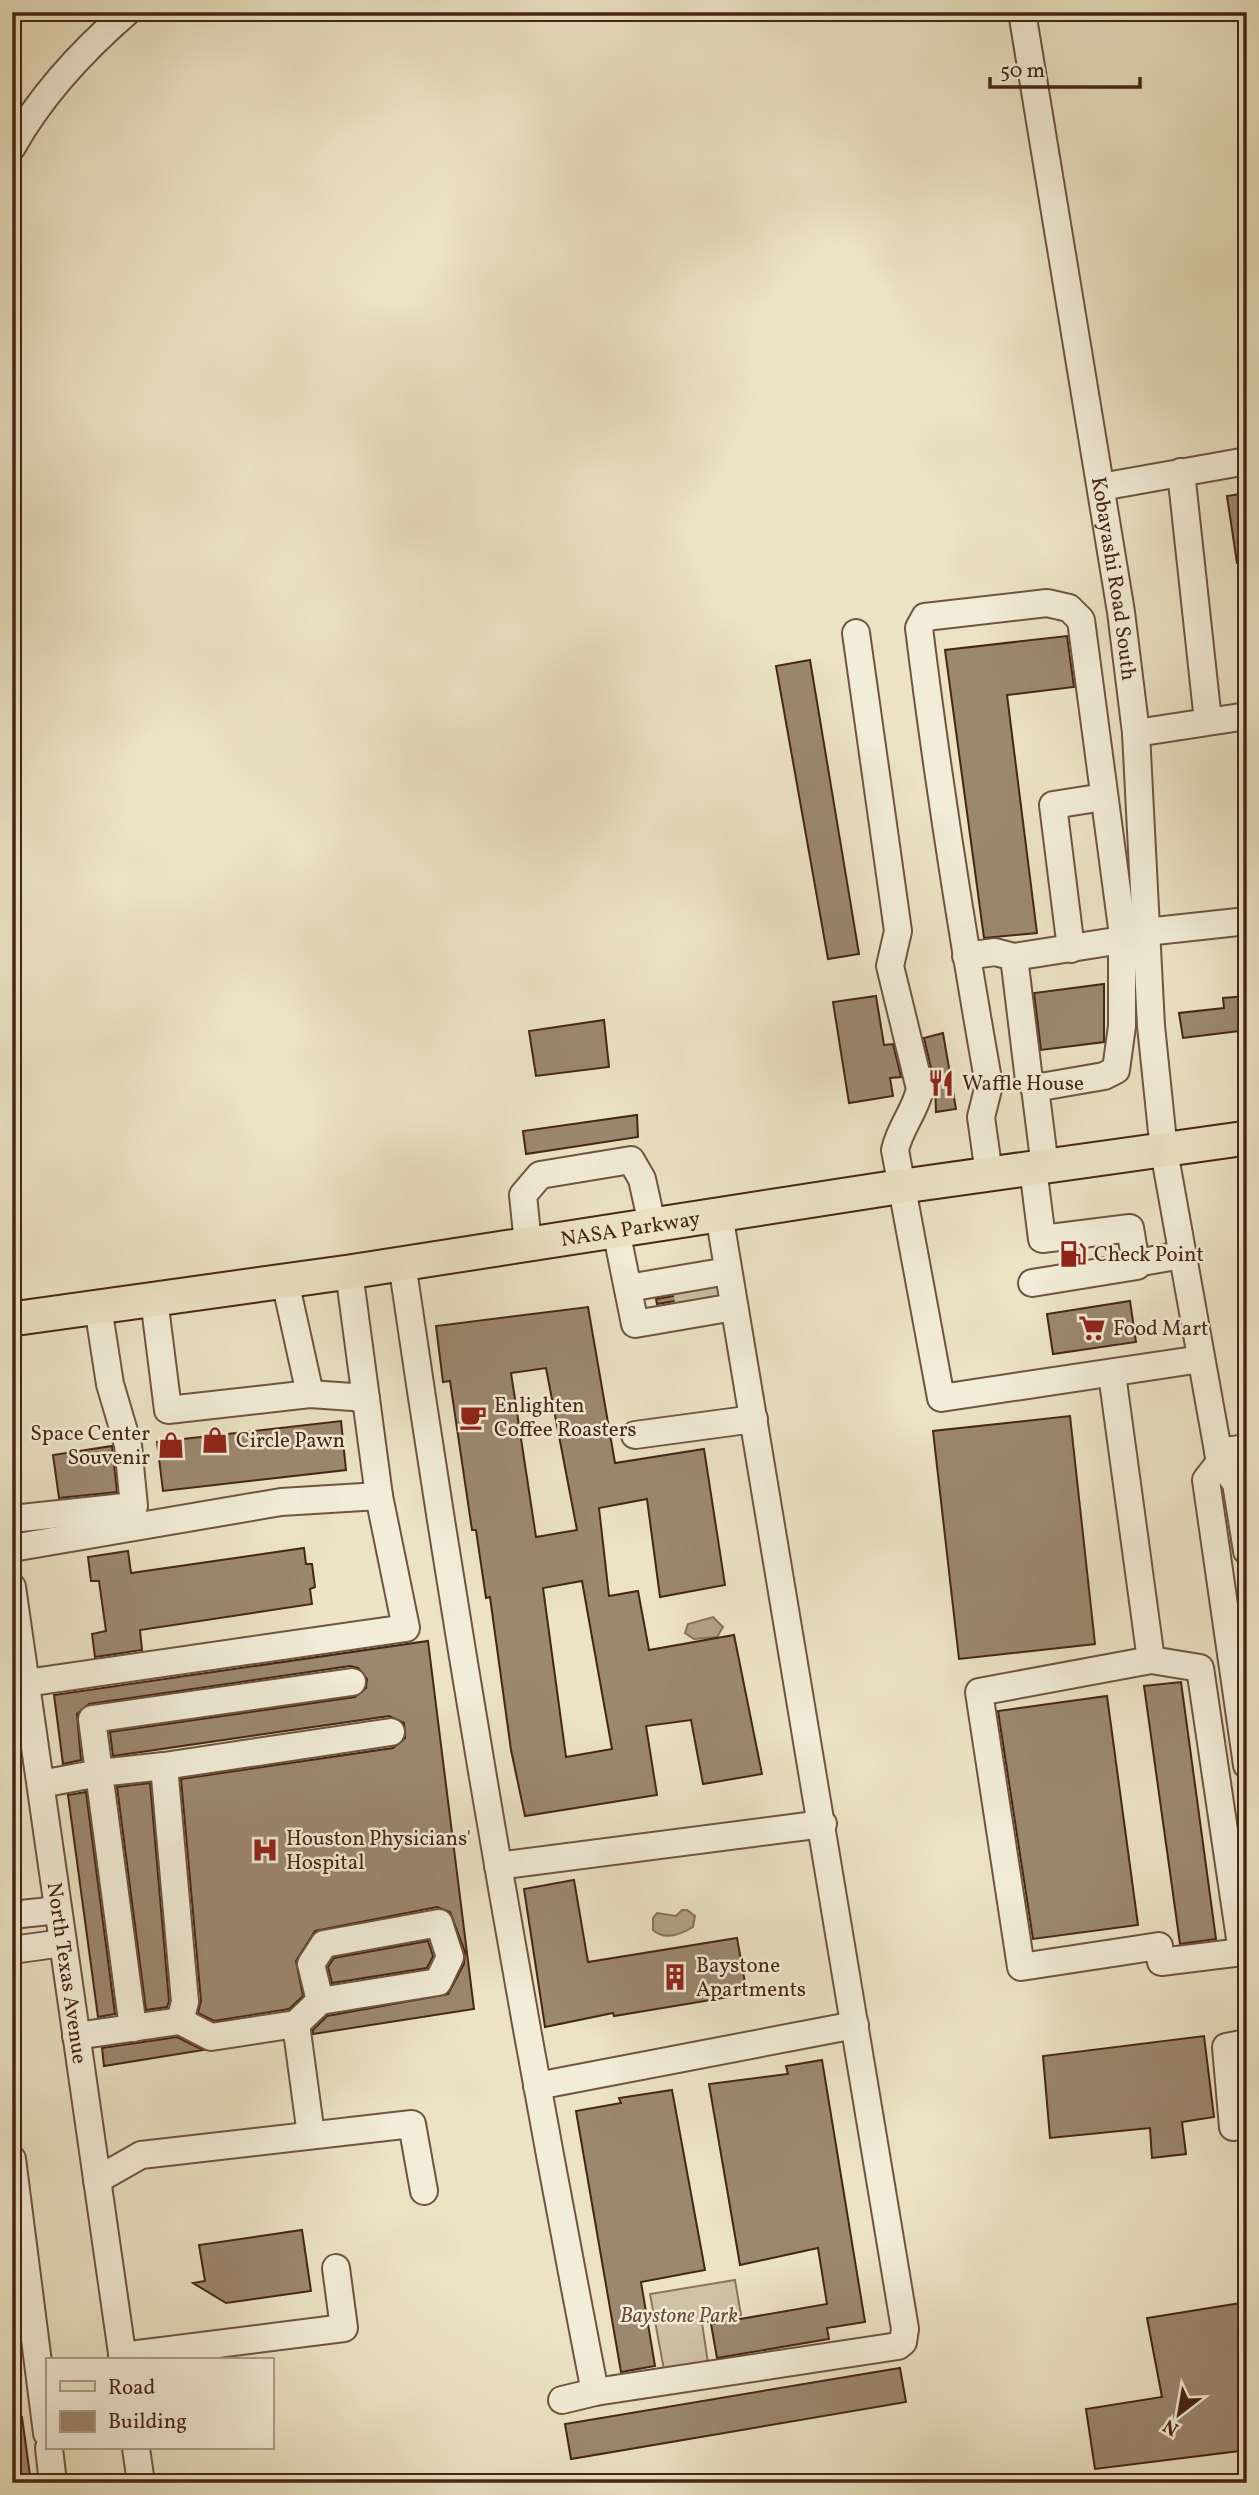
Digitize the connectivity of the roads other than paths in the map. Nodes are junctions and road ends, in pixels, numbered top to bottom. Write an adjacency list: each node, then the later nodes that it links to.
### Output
1 (127, 12): 3 (street)
2 (1022, 12): 6 (street, Kobayashi Road South)
3 (12, 147)
4 (1247, 461): 5 (street)
5 (1181, 472): 6 (street); 9 (street)
6 (1101, 487): 10 (street, Kobayashi Road South)
7 (856, 633): 24 (street)
8 (1247, 716): 9 (street)
9 (1208, 721): 10 (street)
10 (1136, 733): 13 (street, Kobayashi Road South)
11 (1104, 797): 13 (street); 14 (street); 15 (street)
12 (1247, 921): 13 (street)
13 (1134, 932): 14 (street); 17 (street, Kobayashi Road South); 18 (street)
14 (1071, 948): 16 (street)
15 (966, 956): 16 (street); 23 (street)
16 (1014, 957): 19 (street)
17 (1155, 1066): 18 (street); 21 (street, Kobayashi Road South)
18 (1116, 1070): 19 (street)
19 (1035, 1088): 22 (street)
20 (1247, 1138): 21 (main road, NASA Parkway)
21 (1164, 1151): 22 (main road, NASA Parkway); 29 (street, Kobayashi Road South)
22 (1039, 1167): 23 (main road, NASA Parkway); 30 (street)
23 (989, 1174): 24 (main road, NASA Parkway)
24 (904, 1186): 25 (main road, NASA Parkway); 41 (street)
25 (719, 1214): 26 (main road, NASA Parkway); 36 (street)
26 (652, 1224): 27 (main road, NASA Parkway); 28 (street)
27 (616, 1230): 28 (main road, NASA Parkway); 35 (street)
28 (528, 1244): 31 (main road, NASA Parkway)
29 (1182, 1255): 30 (street); 40 (street, Kobayashi Road South)
30 (1136, 1262): 34 (street)
31 (402, 1263): 32 (main road, NASA Parkway); 63 (street)
32 (349, 1272): 33 (main road, NASA Parkway); 43 (street)
33 (285, 1281): 37 (main road, NASA Parkway); 42 (street)
34 (1032, 1283)
35 (628, 1288): 36 (street); 36 (street)
36 (695, 1294): 44 (street)
37 (153, 1299): 38 (main road, NASA Parkway); 42 (street)
38 (98, 1307): 39 (main road, NASA Parkway); 49 (street)
39 (12, 1319)
40 (1201, 1359): 41 (street); 47 (street, Kobayashi Road South)
41 (1112, 1374): 53 (street)
42 (310, 1394): 43 (street)
43 (366, 1398): 48 (street)
44 (754, 1419): 45 (street); 62 (street)
45 (635, 1435)
46 (1247, 1448): 47 (street)
47 (1219, 1457): 51 (street); 58 (street)
48 (379, 1496): 50 (street); 55 (street)
49 (12, 1520)
50 (12, 1548)
51 (1247, 1552)
52 (12, 1587): 55 (street, North Texas Avenue)
53 (1152, 1660): 53 (street)
54 (352, 1682): 60 (street)
55 (26, 1683): 57 (street, North Texas Avenue)
56 (391, 1732): 59 (street)
57 (24, 1755): 61 (street, North Texas Avenue)
58 (1247, 1765)
59 (164, 1766): 60 (street); 69 (street)
60 (99, 1773): 61 (street); 72 (street)
61 (41, 1784): 64 (street, North Texas Avenue)
62 (823, 1824): 63 (street); 71 (street)
63 (499, 1866): 75 (street)
64 (58, 1910): 65 (street); 66 (street, North Texas Avenue)
65 (12, 1915)
66 (63, 1943): 67 (street); 73 (street, North Texas Avenue)
67 (12, 1950)
68 (320, 2001): 68 (street); 70 (street)
69 (180, 2021): 70 (street); 72 (street)
70 (296, 2024): 77 (street)
71 (855, 2025): 75 (street); 83 (street)
72 (132, 2028): 73 (street)
73 (76, 2036): 79 (street, North Texas Avenue)
74 (1247, 2043): 76 (street)
75 (537, 2086): 83 (street)
76 (1233, 2127)
77 (311, 2135): 79 (street); 80 (street)
78 (12, 2159): 85 (street)
79 (97, 2180): 82 (street, North Texas Avenue)
80 (424, 2190)
81 (336, 2268): 82 (street)
82 (123, 2358)
83 (595, 2392): 84 (street)
84 (562, 2400)
85 (46, 2424)
86 (49, 2450): 88 (street)
87 (136, 2450): 89 (street)
88 (53, 2483)
89 (141, 2483)

